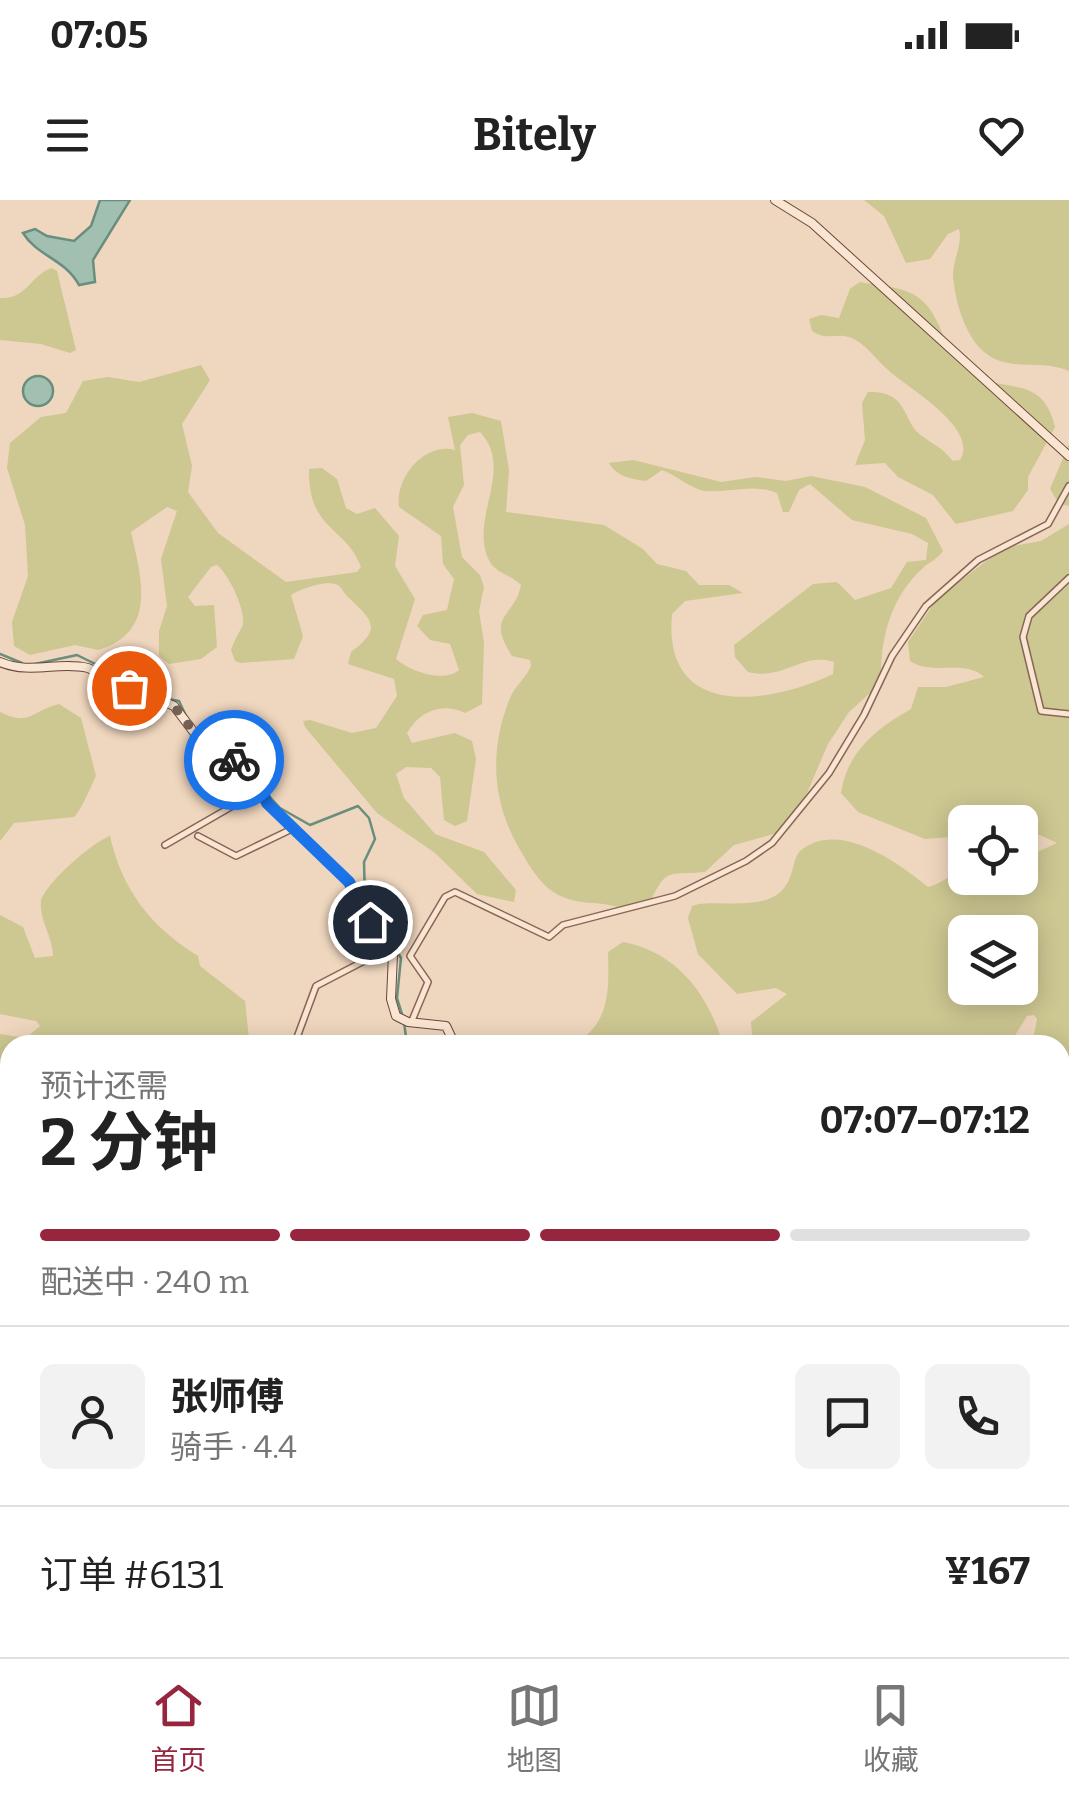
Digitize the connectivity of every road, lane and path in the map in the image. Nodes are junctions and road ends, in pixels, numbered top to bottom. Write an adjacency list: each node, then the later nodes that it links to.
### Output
1 (775, 200): 2 (street)
2 (1069, 456)
3 (1069, 486): 12 (street)
4 (1069, 578): 6 (street)
5 (0, 662): 7 (street)
6 (1069, 714)
7 (260, 790): 8 (street); 10 (street)
8 (296, 826): 9 (street); 11 (street)
9 (198, 836)
10 (165, 845)
11 (388, 948): 12 (street); 13 (street)
12 (406, 1021): 14 (street)
13 (298, 1035)
14 (450, 1035)

